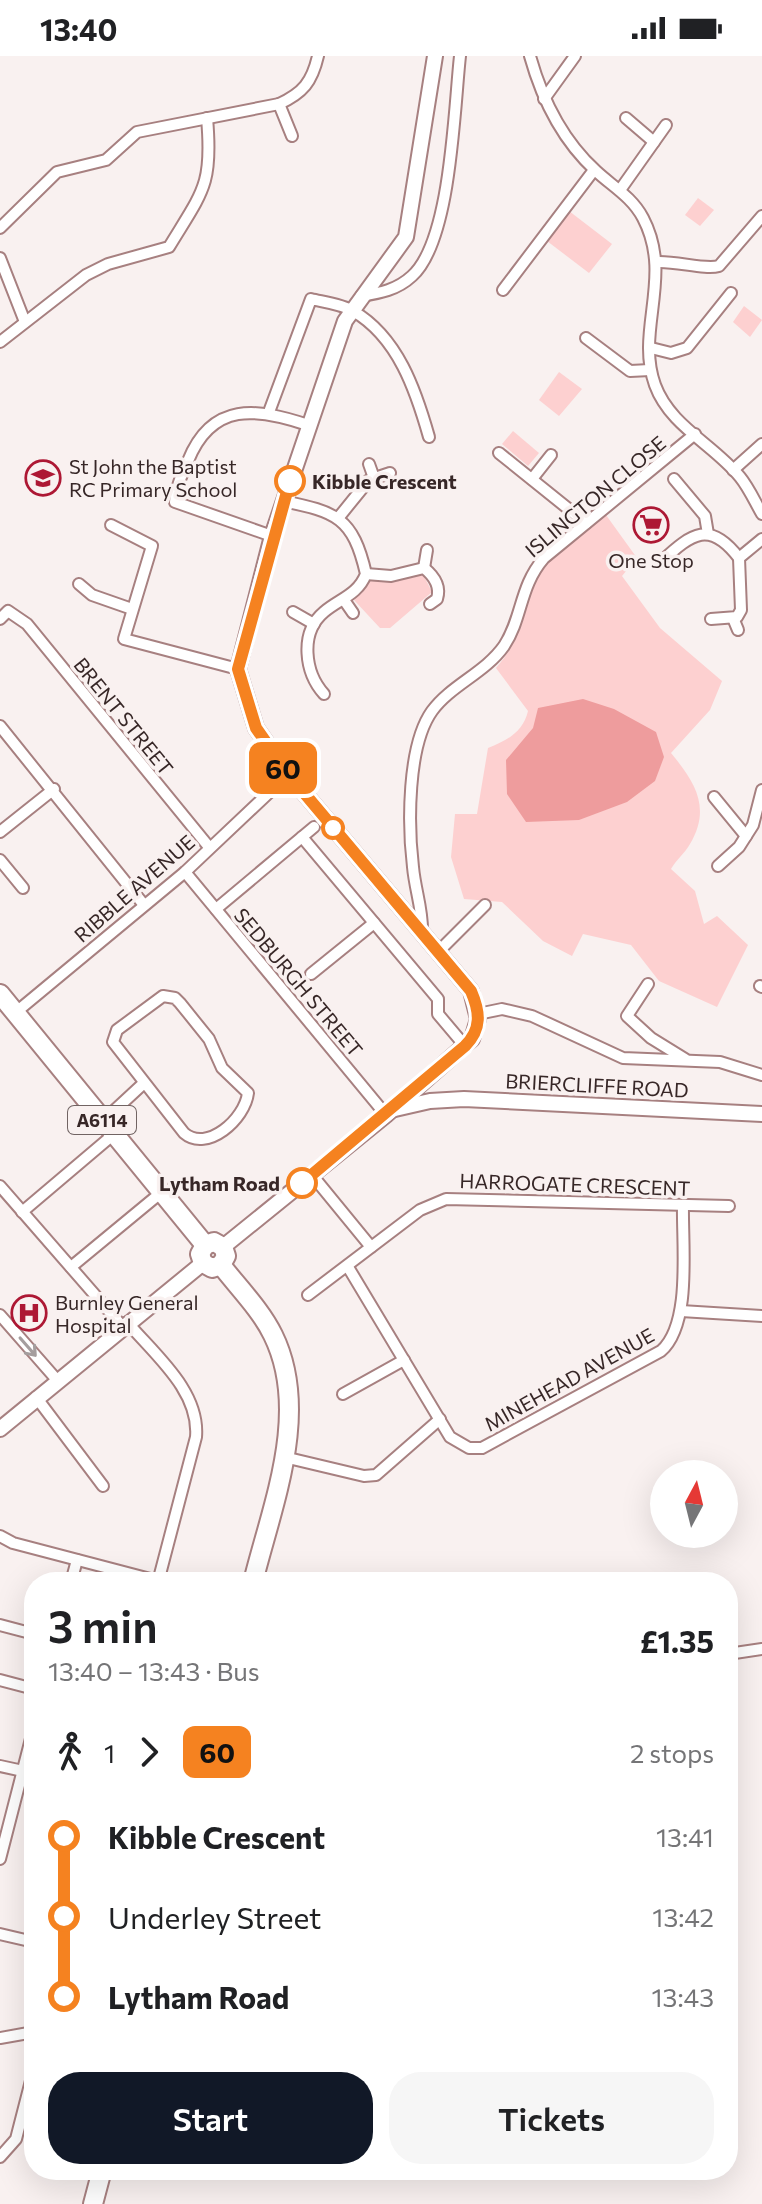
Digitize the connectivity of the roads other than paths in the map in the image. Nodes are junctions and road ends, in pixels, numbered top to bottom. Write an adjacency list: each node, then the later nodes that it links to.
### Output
1 (318, 56): 7 (street)
2 (435, 56): 21 (street)
3 (460, 56): 21 (street)
4 (530, 56): 6 (street)
5 (575, 56): 6 (street)
6 (544, 99): 13 (street)
7 (279, 104): 8 (street); 11 (street)
8 (207, 118): 16 (street); 23 (street)
9 (626, 118): 12 (street)
10 (666, 125): 12 (street)
11 (292, 136)
12 (654, 142): 14 (street)
13 (594, 170): 14 (street); 19 (street)
14 (620, 190): 18 (street)
15 (759, 224): 18 (street)
16 (0, 228)
17 (0, 258): 23 (street)
18 (657, 262): 26 (street)
19 (503, 290)
20 (731, 293): 26 (street)
21 (361, 296): 22 (street)
22 (353, 310): 28 (street); 29 (street); 31 (street)
23 (25, 322): 25 (street)
24 (586, 338): 27 (street)
25 (0, 342)
26 (651, 348): 27 (street)
27 (650, 370): 30 (street)
28 (269, 412): 29 (street); 47 (street)
29 (308, 425): 41 (street)
30 (695, 434): 36 (street); 44 (street, ISLINGTON CLOSE)
31 (429, 437)
32 (762, 444): 36 (street)
33 (499, 453): 39 (street)
34 (551, 455): 39 (street)
35 (369, 464): 38 (street)
36 (733, 470): 42 (street)
37 (390, 473): 38 (street)
38 (374, 478): 43 (street)
39 (532, 479): 44 (street)
40 (682, 482): 46 (street)
41 (283, 501): 43 (street); 47 (street)
42 (762, 514)
43 (339, 517): 53 (street)
44 (586, 523): 85 (street, ISLINGTON CLOSE)
45 (111, 525): 57 (street)
46 (708, 534): 50 (street); 51 (street)
47 (272, 536): 65 (street)
48 (762, 539): 50 (street)
49 (427, 550): 52 (street)
50 (739, 558): 61 (street)
51 (662, 561)
52 (424, 568): 53 (street); 56 (street)
53 (366, 574): 55 (street)
54 (79, 584): 57 (street)
55 (344, 600): 59 (street); 63 (street)
56 (430, 604)
57 (132, 609): 65 (street)
58 (293, 612): 63 (street)
59 (353, 613)
60 (4, 615): 76 (street, BRENT STREET)
61 (733, 618): 62 (street); 64 (street)
62 (711, 619)
63 (314, 624): 66 (street)
64 (738, 630)
65 (238, 669): 85 (street)
66 (324, 694)
67 (0, 726): 69 (street)
68 (275, 787): 76 (street, RIBBLE AVENUE)
69 (54, 789): 73 (street); 81 (street)
70 (762, 790): 74 (street)
71 (714, 797): 74 (street)
72 (314, 827): 75 (street)
73 (0, 832)
74 (746, 836): 78 (street)
75 (302, 837): 83 (street); 84 (street)
76 (209, 847): 79 (street, RIBBLE AVENUE)
77 (0, 860): 80 (street)
78 (718, 866)
79 (185, 872): 81 (street, RIBBLE AVENUE); 83 (street, SEDBURGH STREET)
80 (23, 888)
81 (144, 905): 89 (street, RIBBLE AVENUE)
82 (485, 905): 86 (street)
83 (216, 909): 97 (street, SEDBURGH STREET)
84 (374, 923): 87 (street); 91 (street)
85 (422, 933): 86 (street)
86 (438, 952): 90 (street)
87 (311, 974)
88 (648, 984): 92 (street)
89 (6, 1005): 99 (highway, A6114)
90 (478, 1014): 91 (street, BRIERCLIFFE ROAD); 92 (street)
91 (465, 1046): 94 (street, BRIERCLIFFE ROAD)
92 (687, 1060): 93 (street)
93 (760, 1070)
94 (425, 1079): 96 (street); 97 (street, BRIERCLIFFE ROAD)
95 (144, 1083): 95 (street); 99 (street)
96 (430, 1101): 97 (street, BRIERCLIFFE ROAD); 98 (street, BRIERCLIFFE ROAD)
97 (388, 1113): 100 (street, BRIERCLIFFE ROAD)
98 (762, 1114)
99 (109, 1127): 102 (highway, A6114); 105 (street)
100 (312, 1175): 106 (street); 107 (street, BRIERCLIFFE ROAD)
101 (0, 1186): 105 (street)
102 (163, 1191): 107 (highway, A6114); 108 (street)
103 (683, 1205): 104 (street, HARROGATE CRESCENT); 106 (street, HARROGATE CRESCENT); 111 (street, MINEHEAD AVENUE)
104 (729, 1206)
105 (22, 1212): 108 (street)
106 (371, 1247): 109 (street, HARROGATE CRESCENT)
107 (213, 1255): 114 (street, BRIERCLIFFE ROAD); 121 (highway, A6114)
108 (71, 1267): 114 (street)
109 (348, 1267): 110 (street, HARROGATE CRESCENT); 115 (street, MINEHEAD AVENUE)
110 (308, 1295)
111 (681, 1311): 113 (street); 119 (street, MINEHEAD AVENUE)
112 (0, 1315): 116 (street, one-way to 116)
113 (762, 1316)
114 (125, 1324): 116 (street, BRIERCLIFFE ROAD); 127 (street)
115 (404, 1360): 117 (street); 119 (street, MINEHEAD AVENUE)
116 (57, 1380): 118 (street, BRIERCLIFFE ROAD)
117 (343, 1394)
118 (36, 1397): 120 (street, BRIERCLIFFE ROAD); 122 (street)
119 (440, 1419): 121 (street)
120 (0, 1429)
121 (284, 1457): 128 (highway, A6114)
122 (103, 1486)
123 (0, 1536): 124 (street)
124 (77, 1560): 125 (street); 126 (street)
125 (74, 1572)
126 (123, 1572)
127 (160, 1572)
128 (255, 1572)
129 (0, 1625): 130 (street)
130 (24, 1631)
131 (762, 1649): 132 (street)
132 (738, 1653)
133 (0, 1680): 134 (street)
134 (24, 1686)
135 (0, 1766): 137 (street)
136 (24, 1767): 137 (street)
137 (23, 1771): 138 (street)
138 (0, 1859)
139 (0, 1934): 140 (street)
140 (24, 1940)
141 (24, 2034): 142 (street)
142 (0, 2038)
143 (24, 2108): 144 (street)
144 (0, 2157)
145 (99, 2180): 146 (highway)
146 (93, 2204)

